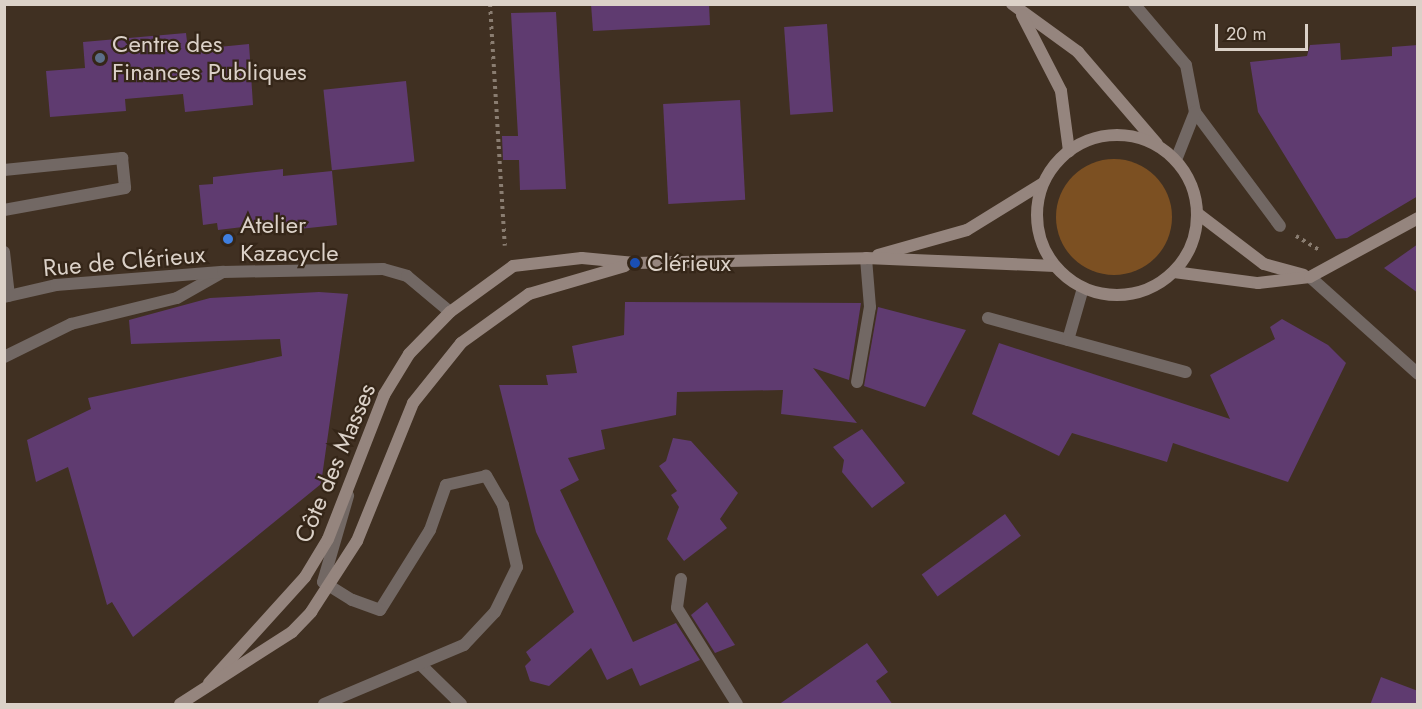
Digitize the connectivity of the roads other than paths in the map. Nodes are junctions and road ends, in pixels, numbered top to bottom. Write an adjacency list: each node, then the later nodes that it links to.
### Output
1 (1134, 4): 3 (street)
2 (1015, 7): 4 (main road); 5 (main road)
3 (1196, 112): 6 (street); 12 (street)
4 (1159, 146): 5 (main road); 6 (main road)
5 (1068, 151): 8 (main road)
6 (1176, 160): 10 (main road)
7 (4, 170): 9 (street)
8 (1043, 183): 14 (main road); 16 (main road)
9 (4, 210)
10 (1197, 213): 17 (main road); 19 (main road)
11 (1418, 218): 19 (main road)
12 (1280, 226)
13 (4, 252): 21 (street)
14 (866, 258): 15 (main road); 16 (main road); 28 (street)
15 (635, 263): 22 (main road, Côte des Masses); 31 (main road, Côte des Masses)
16 (1055, 266): 20 (main road)
17 (1174, 272): 19 (main road); 20 (main road)
18 (223, 273): 21 (street, Rue de Clérieux); 22 (street, Rue de Clérieux); 25 (street)
19 (1310, 277): 27 (street)
20 (1083, 288): 24 (street)
21 (7, 296)
22 (450, 312): 29 (main road, Côte des Masses)
23 (988, 318): 24 (street)
24 (1068, 339): 26 (street)
25 (4, 357)
26 (1186, 372)
27 (1418, 374)
28 (857, 382)
29 (351, 482): 31 (street); 33 (main road, Côte des Masses)
30 (681, 579): 37 (street)
31 (329, 587): 32 (street); 33 (main road, Côte des Masses)
32 (421, 665): 35 (street); 36 (street)
33 (209, 683): 34 (main road, Côte des Masses)
34 (180, 705)
35 (324, 705)
36 (461, 705)
37 (737, 705)

